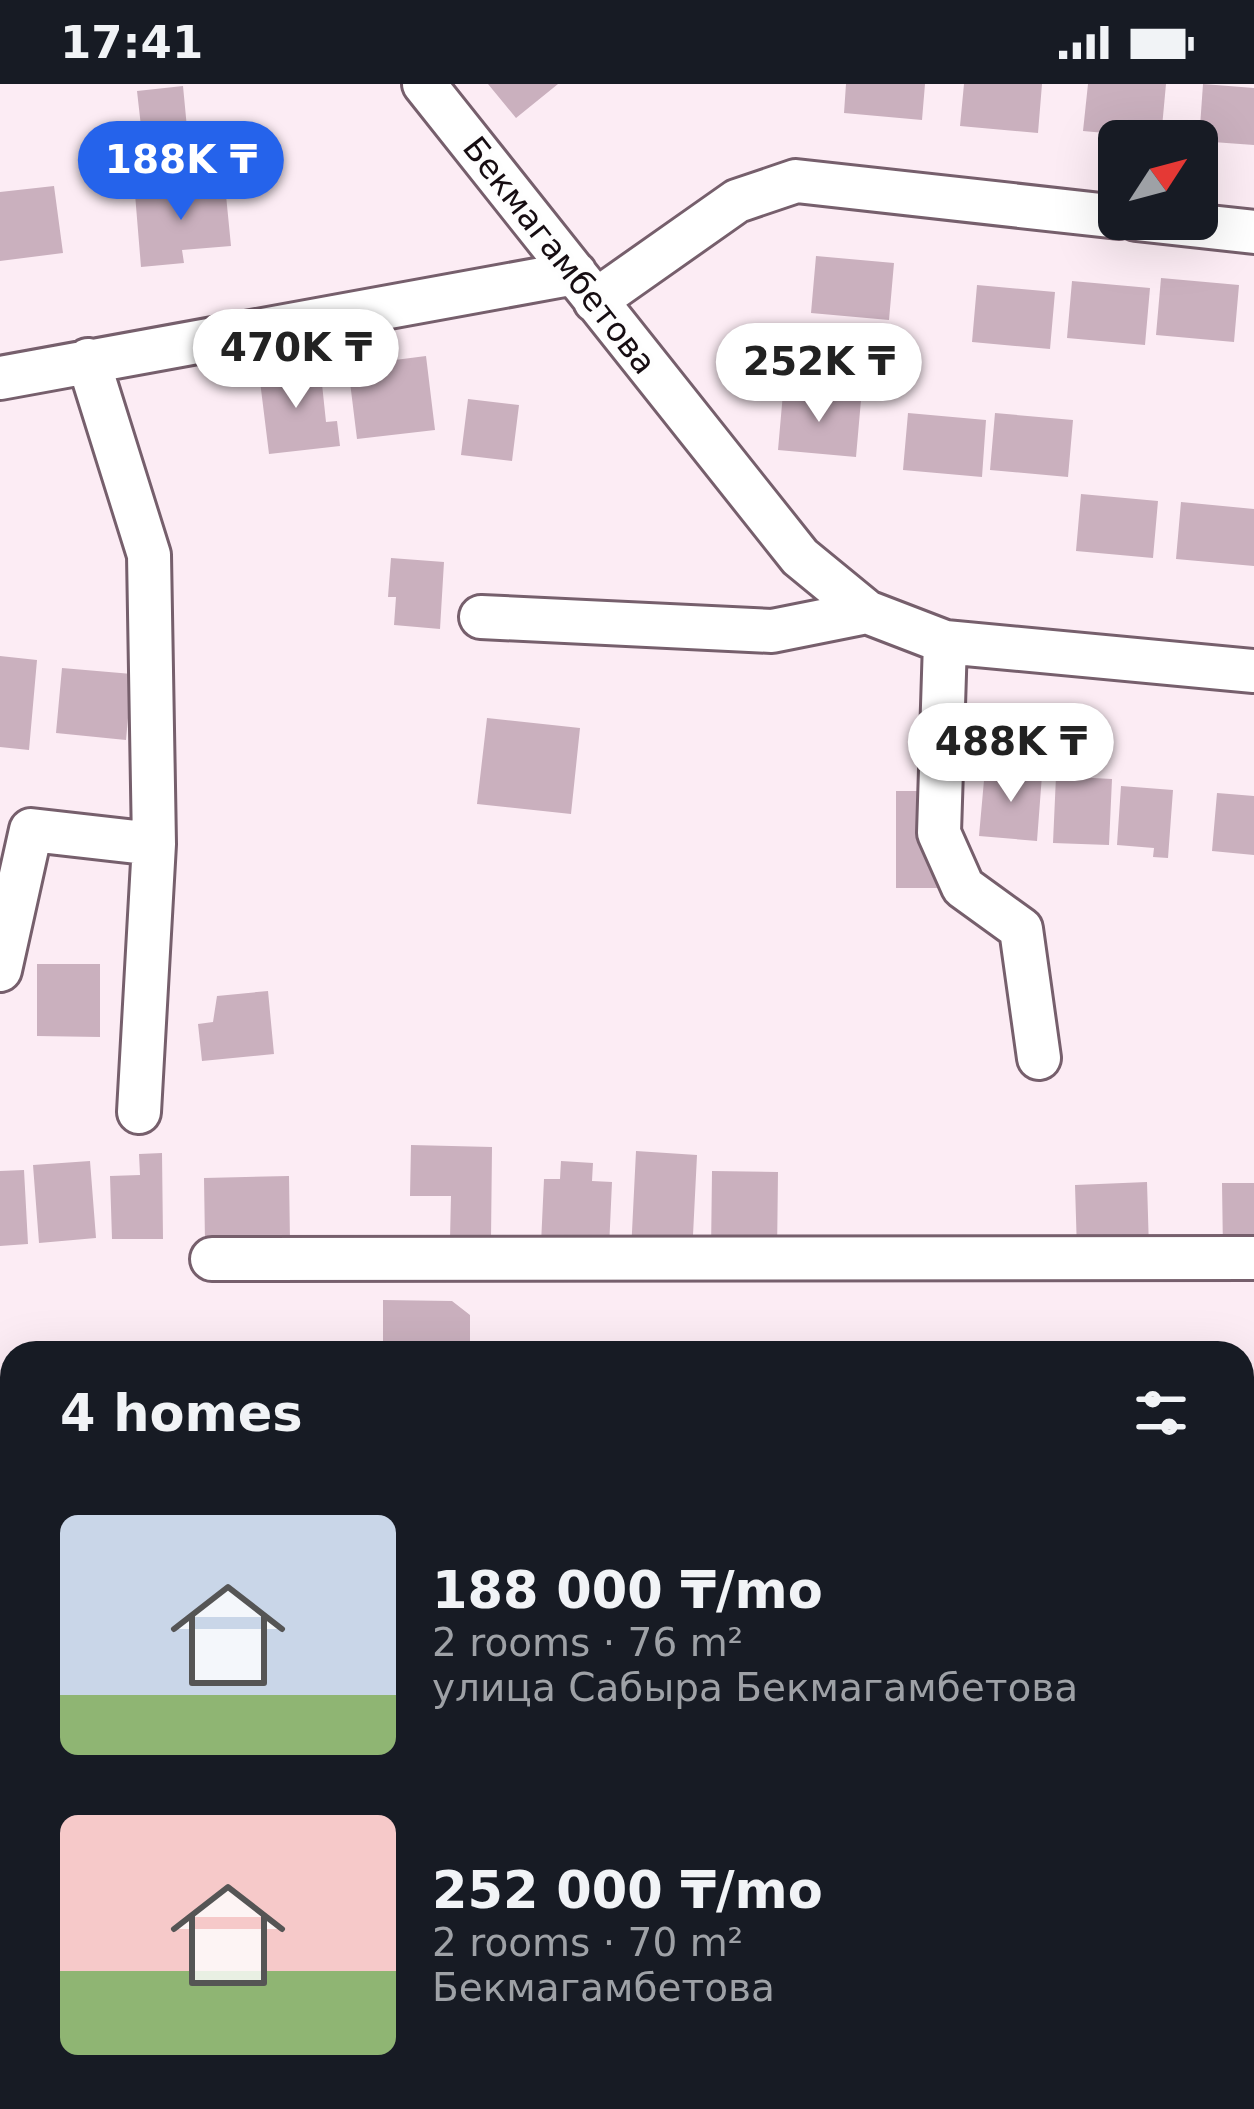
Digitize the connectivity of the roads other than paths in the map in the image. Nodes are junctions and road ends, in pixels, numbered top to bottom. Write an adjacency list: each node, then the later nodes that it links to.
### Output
1 (424, 84): 5 (street, Бекмагамбетова)
2 (1098, 215): 5 (street)
3 (1218, 228): 4 (street)
4 (1254, 232)
5 (585, 287): 6 (street); 8 (street, Бекмагамбетова)
6 (88, 360): 7 (street); 12 (street)
7 (0, 378)
8 (867, 612): 9 (street); 10 (street, Бекмагамбетова)
9 (481, 617)
10 (945, 642): 11 (street, Бекмагамбетова); 14 (street)
11 (1254, 671)
12 (154, 844): 13 (street); 15 (street)
13 (0, 970)
14 (1039, 1058)
15 (139, 1112)
16 (1254, 1258): 17 (street)
17 (212, 1259)

